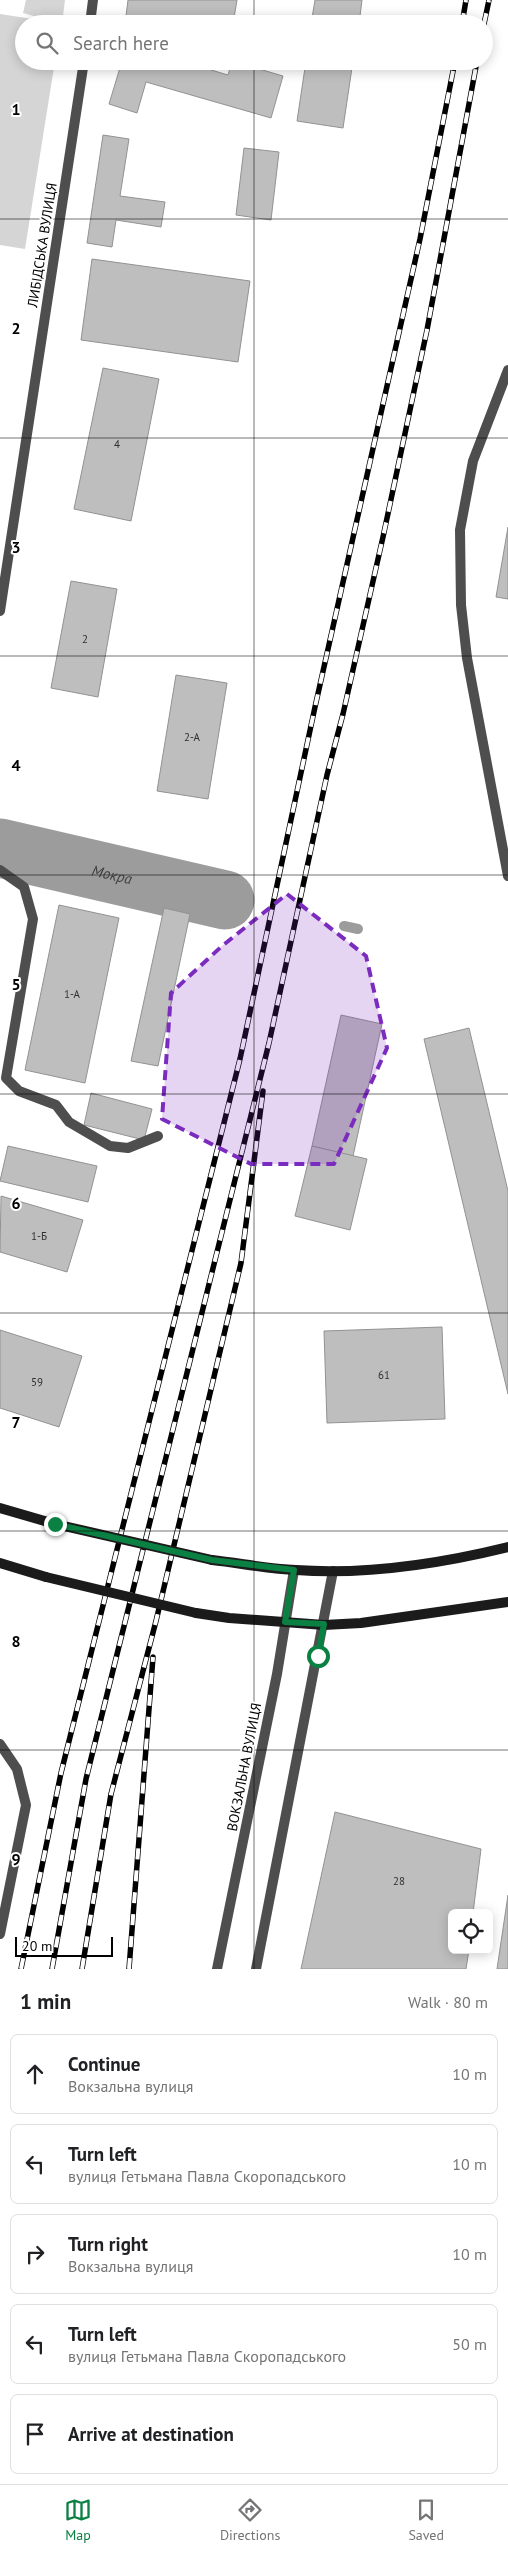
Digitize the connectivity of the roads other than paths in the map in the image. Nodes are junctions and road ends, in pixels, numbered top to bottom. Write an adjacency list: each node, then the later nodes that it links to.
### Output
1 (93, 0): 2 (street)
2 (91, 15)
3 (83, 70): 5 (street, ЛИБІДСЬКА ВУЛИЦЯ)
4 (508, 370): 7 (street)
5 (0, 611)
6 (0, 870): 8 (street)
7 (508, 876)
8 (158, 1136)
9 (0, 1508): 12 (main road, bridge)
10 (508, 1547): 13 (main road)
11 (0, 1563): 15 (main road, bridge)
12 (294, 1570): 13 (main road); 15 (street, ВОКЗАЛЬНА ВУЛИЦЯ)
13 (333, 1571): 16 (street)
14 (508, 1602): 16 (main road)
15 (285, 1622): 16 (main road); 19 (street, ВОКЗАЛЬНА ВУЛИЦЯ)
16 (324, 1624): 20 (street)
17 (0, 1744): 18 (street)
18 (0, 1934)
19 (217, 1969)
20 (256, 1969)

